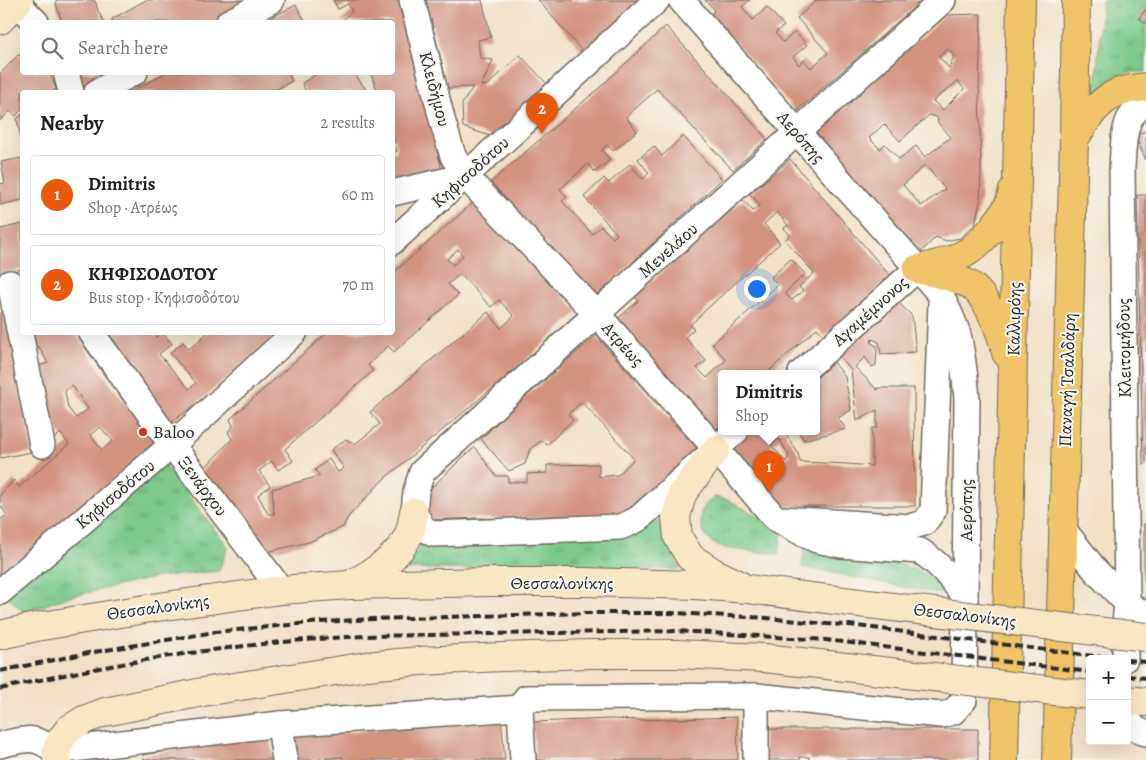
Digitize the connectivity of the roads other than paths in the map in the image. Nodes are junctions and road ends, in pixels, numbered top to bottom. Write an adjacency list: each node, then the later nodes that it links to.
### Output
1 (272, 0): 10 (street)
2 (412, 0): 20 (street, Κλειδήμου)
3 (657, 0): 20 (street, Κηφισοδότου)
4 (681, 0): 17 (street, Αερόπης)
5 (944, 0): 17 (street, Μενελάου)
6 (1021, 0): 19 (main road, Καλλιρόης)
7 (1076, 0): 18 (main road, Παναγή Τσαλδάρη)
8 (12, 6): 9 (street)
9 (33, 20)
10 (233, 20)
11 (67, 75): 14 (street)
12 (129, 75): 15 (street)
13 (1146, 87): 18 (main road)
14 (70, 90)
15 (101, 90)
16 (1146, 100): 37 (street, Κλειτομήδους)
17 (797, 132): 23 (street, Αερόπης); 26 (street, Μενελάου)
18 (1074, 140): 40 (main road, Παναγή Τσαλδάρη)
19 (1017, 170): 23 (main road); 32 (main road, Καλλιρόης)
20 (465, 176): 21 (street); 22 (street, Κηφισοδότου); 26 (street, Ατρέως)
21 (395, 192)
22 (395, 239)
23 (918, 269): 25 (street, Αερόπης); 31 (street, Αγαμέμνονος); 32 (main road)
24 (11, 283): 27 (street)
25 (941, 295): 39 (street, Αερόπης); 45 (street, Αερόπης)
26 (597, 314): 36 (street, Ατρέως); 38 (street, Μενελάου)
27 (20, 330)
28 (21, 335): 34 (street)
29 (93, 335): 35 (street, Ξενάρχου)
30 (292, 335): 35 (street, Κηφισοδότου)
31 (804, 370)
32 (1012, 390): 63 (main road, Καλλιρόης)
33 (732, 435): 36 (street)
34 (42, 444)
35 (172, 445): 43 (street, Ξενάρχου); 44 (street, Κηφισοδότου)
36 (716, 449): 38 (street); 39 (street, Ατρέως); 42 (street)
37 (1136, 494): 46 (street, Κλειτομήδους)
38 (414, 512): 41 (street)
39 (775, 518): 45 (street, Ατρέως)
40 (1063, 529): 46 (street); 64 (main road, Παναγή Τσαλδάρη)
41 (349, 585): 42 (street, Θεσσαλονίκης); 43 (street, Θεσσαλονίκης)
42 (748, 589): 48 (street, Θεσσαλονίκης, bridge)
43 (281, 590): 47 (street, Θεσσαλονίκης)
44 (0, 592)
45 (965, 597): 51 (street, Αερόπης)
46 (1136, 610): 49 (street)
47 (0, 634)
48 (1146, 637)
49 (1125, 655)
50 (1086, 695): 59 (street, bridge)
51 (756, 696): 54 (street); 62 (street)
52 (1131, 700): 53 (street)
53 (1146, 702)
54 (520, 708): 55 (street); 61 (street)
55 (280, 724): 59 (street); 60 (street)
56 (1131, 724): 57 (street)
57 (1146, 733)
58 (0, 745): 59 (street)
59 (56, 755)
60 (286, 760)
61 (523, 760)
62 (756, 760)
63 (1004, 760)
64 (1057, 760)

